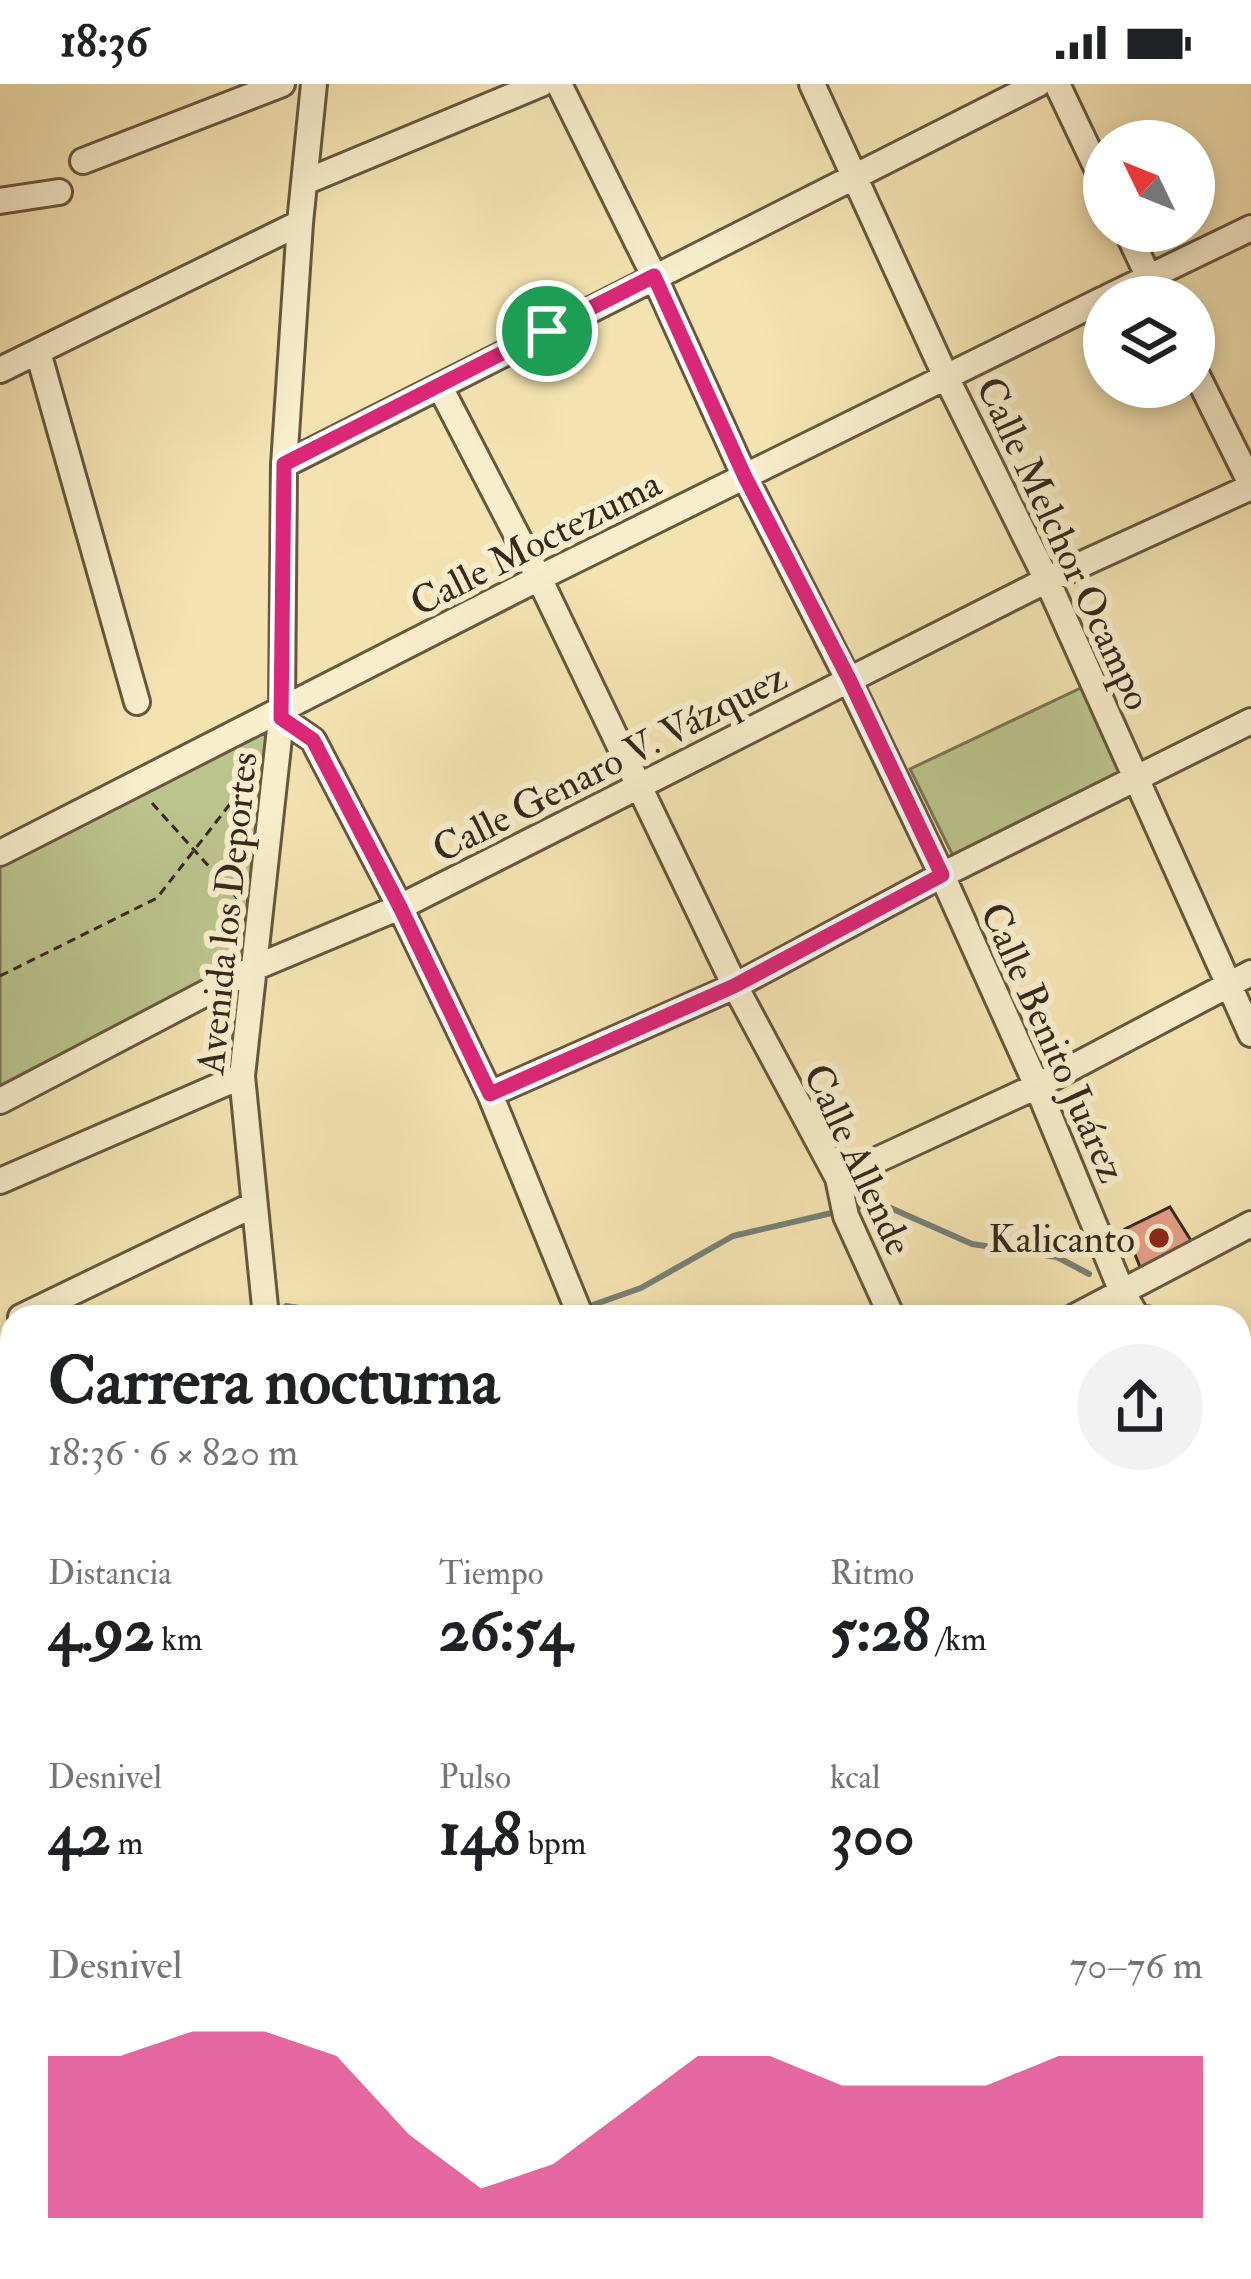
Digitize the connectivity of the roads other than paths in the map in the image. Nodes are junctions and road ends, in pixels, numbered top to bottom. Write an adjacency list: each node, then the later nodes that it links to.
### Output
1 (282, 84): 9 (street)
2 (314, 84): 11 (street, Avenida los Deportes)
3 (542, 84): 11 (street)
4 (559, 84): 16 (street, Calle Benito Juárez)
5 (812, 84): 10 (street, Calle Melchor Ocampo)
6 (1038, 84): 10 (street)
7 (1057, 84): 8 (street)
8 (1083, 139)
9 (83, 161)
10 (858, 178): 16 (street); 21 (street, Calle Melchor Ocampo)
11 (305, 182): 14 (street, Avenida los Deportes)
12 (59, 192): 13 (street)
13 (0, 201)
14 (300, 223): 19 (street); 24 (street, Avenida los Deportes)
15 (1251, 228): 17 (street, Calle Moctezuma)
16 (654, 276): 22 (street); 25 (street, Calle Benito Juárez)
17 (1172, 276)
18 (1083, 309): 21 (street, Calle Moctezuma)
19 (38, 352): 20 (street); 30 (street)
20 (0, 370)
21 (945, 375): 25 (street, Calle Moctezuma); 28 (street, Calle Melchor Ocampo)
22 (440, 387): 24 (street); 27 (street, Calle Allende)
23 (1213, 408): 26 (street)
24 (284, 464): 31 (street, Avenida los Deportes)
25 (745, 477): 27 (street, Calle Moctezuma); 29 (street, Calle Benito Juárez)
26 (1251, 485): 28 (street, Calle Genaro V. Vázquez)
27 (539, 578): 31 (street, Calle Moctezuma); 34 (street, Calle Allende)
28 (1047, 580): 29 (street, Calle Genaro V. Vázquez); 33 (street, Calle Melchor Ocampo)
29 (850, 681): 34 (street, Calle Genaro V. Vázquez); 36 (street, Calle Benito Juárez)
30 (137, 703)
31 (282, 714): 35 (street, Calle Moctezuma); 37 (street); 38 (street, Avenida los Deportes)
32 (1251, 721): 33 (street)
33 (1136, 780): 36 (street); 41 (street, Calle Melchor Ocampo)
34 (637, 786): 37 (street, Calle Genaro V. Vázquez); 40 (street, Calle Allende)
35 (0, 853)
36 (942, 875): 40 (street); 44 (street, Calle Benito Juárez)
37 (400, 907): 38 (street, Calle Genaro V. Vázquez); 45 (street)
38 (254, 968): 43 (street, Avenida los Deportes); 46 (street, Calle Genaro V. Vázquez)
39 (1251, 974): 41 (street)
40 (734, 986): 45 (street); 48 (street, Calle Allende)
41 (1226, 986): 42 (street, Calle Melchor Ocampo); 44 (street)
42 (1251, 1034)
43 (242, 1076): 47 (street); 49 (street, Avenida los Deportes)
44 (1037, 1086): 48 (street); 51 (street, Calle Benito Juárez)
45 (490, 1094): 54 (street)
46 (0, 1100)
47 (0, 1181)
48 (842, 1196): 55 (street, Calle Allende)
49 (253, 1205): 52 (street); 53 (street, Avenida los Deportes)
50 (1251, 1224): 51 (street)
51 (1122, 1292): 56 (street); 57 (street, Calle Benito Juárez)
52 (46, 1305)
53 (265, 1305)
54 (577, 1305)
55 (887, 1305)
56 (1097, 1305)
57 (1130, 1305)

